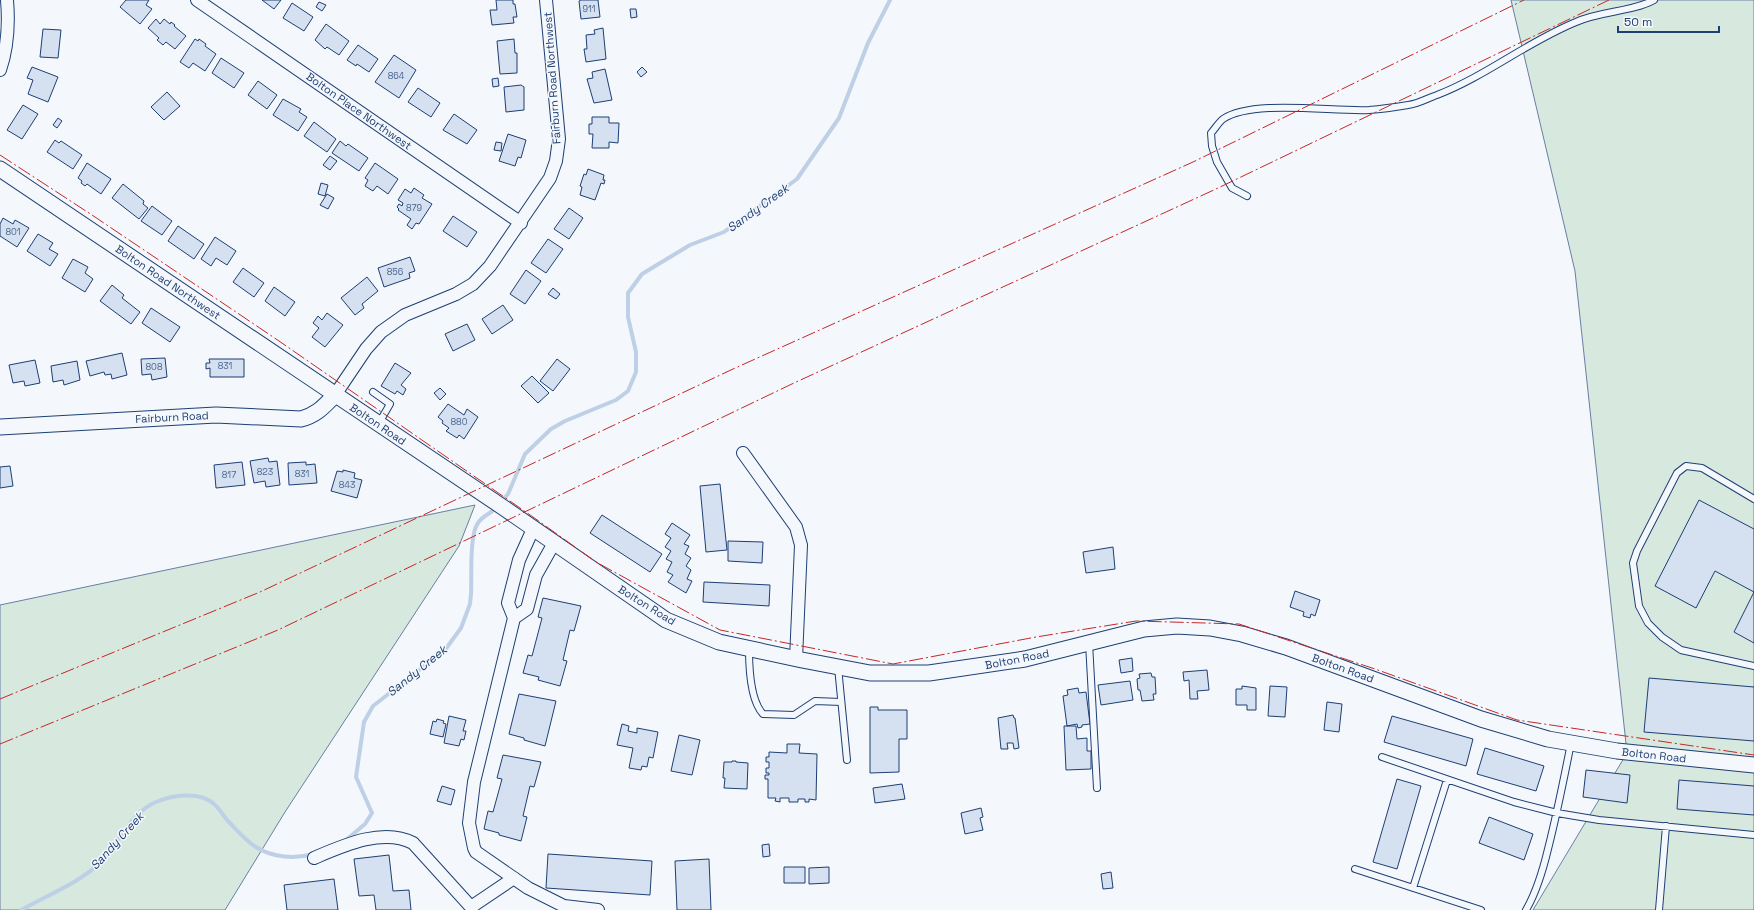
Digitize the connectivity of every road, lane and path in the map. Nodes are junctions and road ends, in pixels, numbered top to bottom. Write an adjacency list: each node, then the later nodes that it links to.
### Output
1 (7, 0): 5 (street)
2 (197, 0): 8 (street, Bolton Place Northwest)
3 (546, 0): 8 (street, Fairburn Road Northwest)
4 (1654, 0): 7 (lane)
5 (0, 70)
6 (0, 169): 10 (street, Bolton Road Northwest)
7 (1247, 196)
8 (521, 223): 10 (street, Fairburn Road Northwest)
9 (373, 392): 11 (lane)
10 (335, 395): 11 (street, Bolton Road); 12 (street, Fairburn Road)
11 (378, 424): 15 (street, Bolton Road)
12 (0, 427)
13 (743, 453): 22 (street)
14 (1754, 500): 23 (lane)
15 (533, 528): 16 (street, Bolton Road); 17 (street)
16 (554, 543): 18 (street); 21 (street, Bolton Road)
17 (516, 572): 18 (street); 19 (street)
18 (535, 579): 19 (street)
19 (514, 618): 37 (street)
20 (1089, 643): 24 (street, Bolton Road); 26 (street, Bolton Road); 31 (lane)
21 (750, 649): 22 (street, Bolton Road); 25 (lane)
22 (796, 659): 24 (street, Bolton Road)
23 (1754, 666)
24 (838, 667): 25 (lane)
25 (841, 702): 28 (lane)
26 (1571, 743): 29 (street, Bolton Road); 32 (lane)
27 (1382, 757): 30 (lane)
28 (847, 760)
29 (1754, 765)
30 (1447, 780): 32 (lane); 38 (lane)
31 (1097, 788)
32 (1557, 813): 33 (lane); 42 (lane)
33 (1666, 826): 34 (lane); 43 (lane)
34 (1754, 835)
35 (314, 858): 39 (street)
36 (1355, 869): 38 (lane)
37 (514, 878): 39 (street); 40 (street)
38 (1413, 888): 41 (lane)
39 (471, 908)
40 (598, 910)
41 (1481, 910)
42 (1526, 910)
43 (1659, 910)

